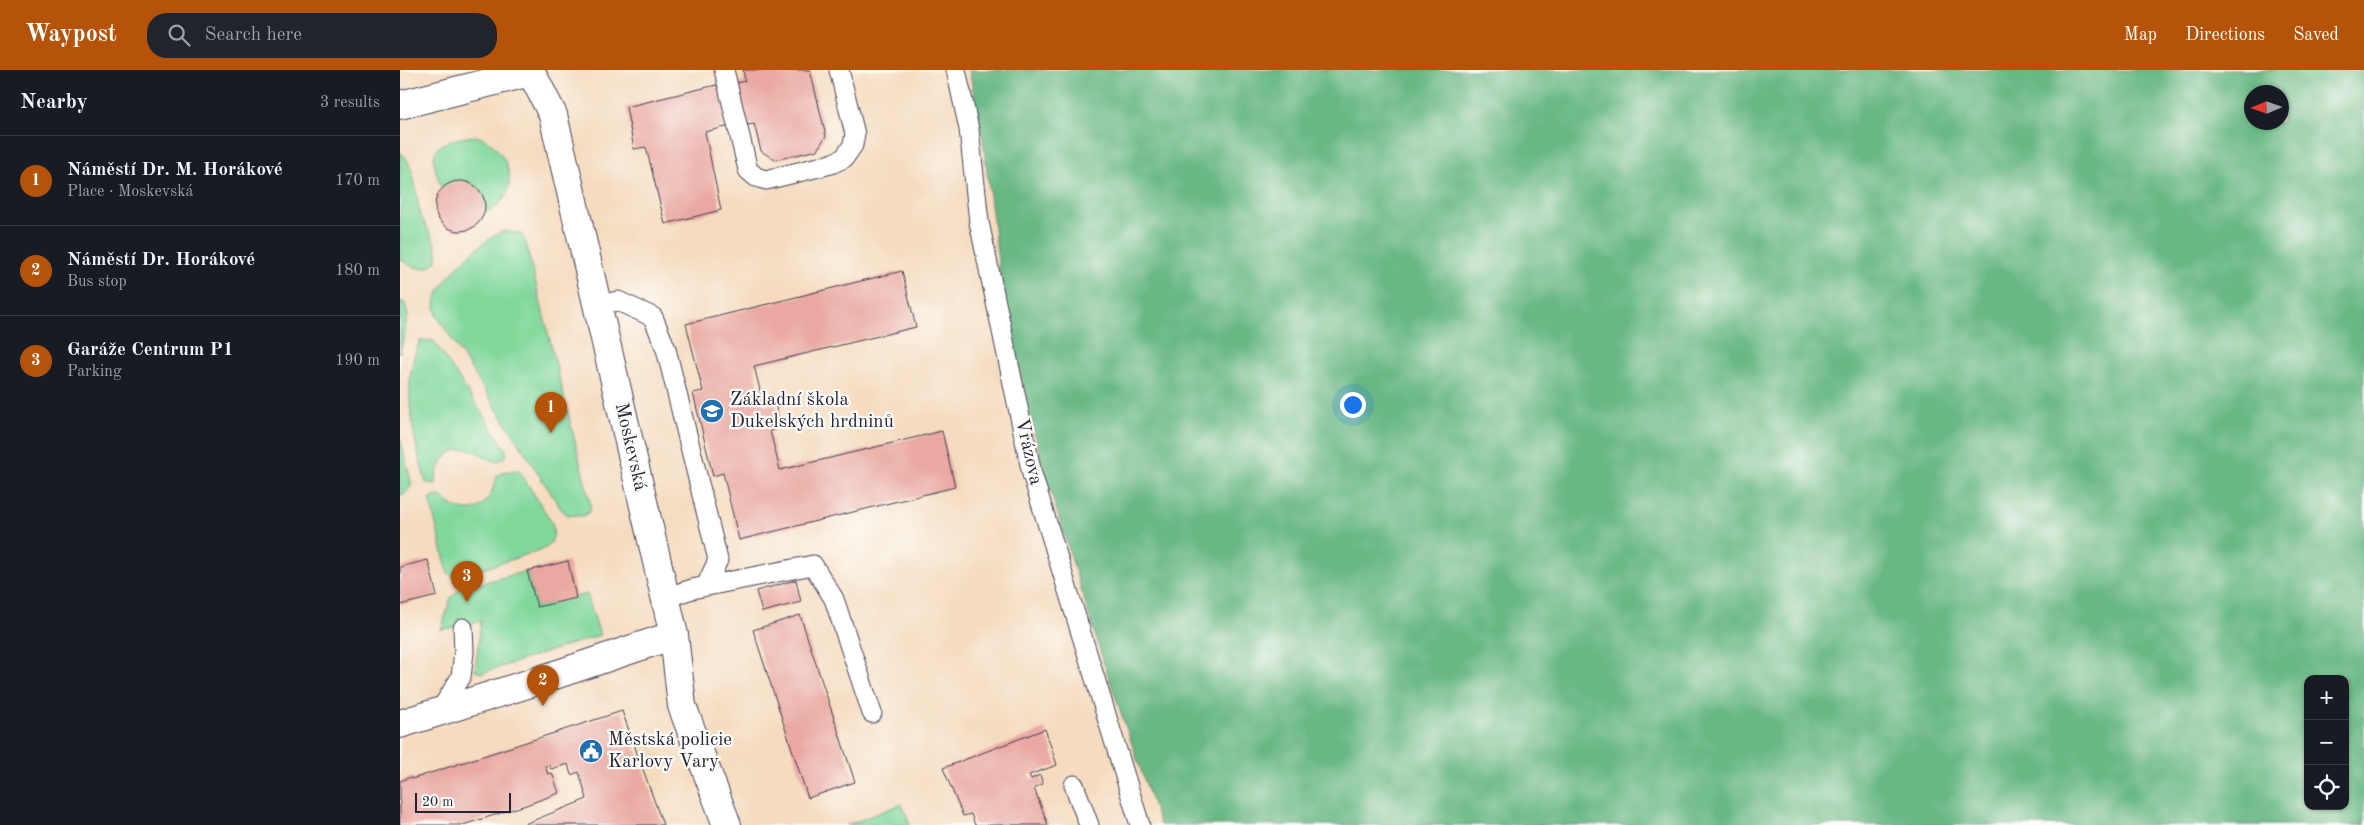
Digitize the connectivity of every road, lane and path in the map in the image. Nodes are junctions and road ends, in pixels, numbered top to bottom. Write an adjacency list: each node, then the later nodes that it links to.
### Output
1 (724, 70): 2 (lane)
2 (839, 70)
3 (956, 70): 17 (lane, Vrázova)
4 (530, 71): 5 (street); 6 (street, Moskevská)
5 (400, 105)
6 (597, 305): 7 (lane); 8 (street, Moskevská)
7 (706, 586): 8 (lane); 12 (lane)
8 (665, 598): 10 (street, Moskevská)
9 (463, 628): 11 (lane)
10 (674, 634): 11 (street); 15 (street, Moskevská)
11 (440, 711): 13 (street)
12 (872, 713)
13 (400, 724)
14 (1074, 785): 16 (lane)
15 (727, 825)
16 (1089, 825)
17 (1140, 825)

